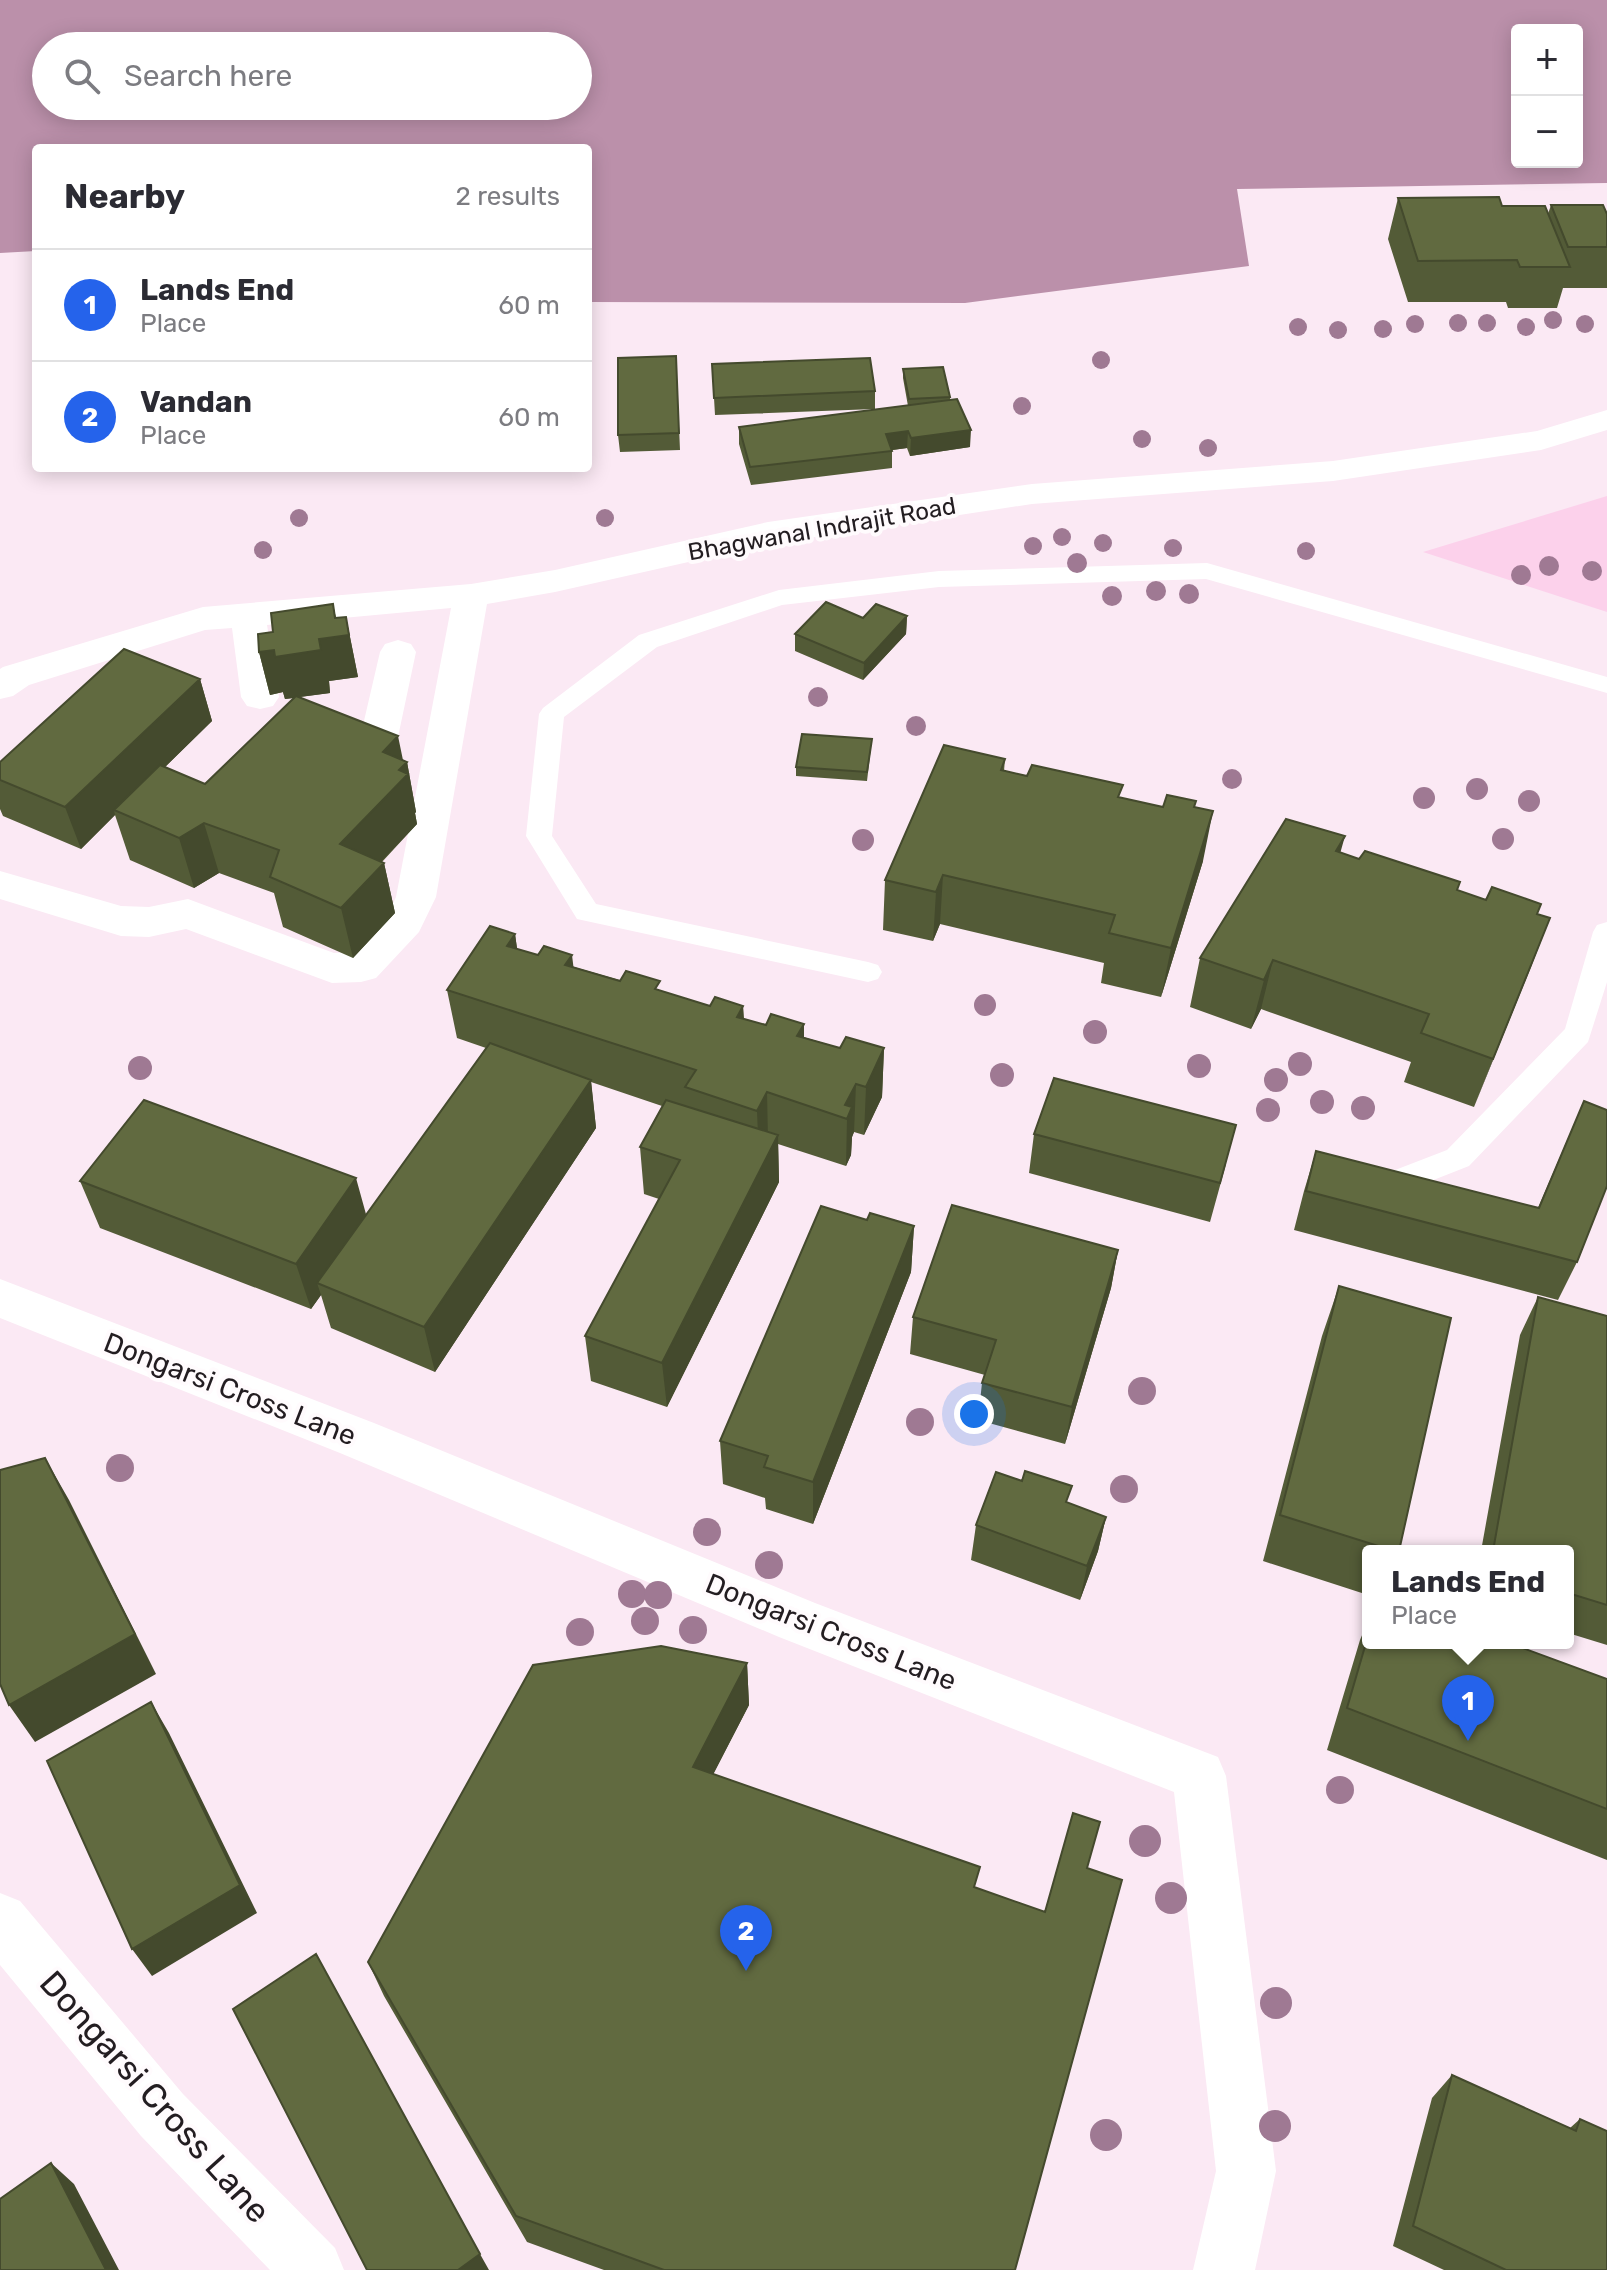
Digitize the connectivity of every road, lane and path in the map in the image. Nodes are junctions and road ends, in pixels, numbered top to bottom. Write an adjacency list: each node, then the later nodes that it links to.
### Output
1 (1607, 420): 2 (street, Bhagwanal Indrajit Road)
2 (471, 595): 3 (street, Bhagwanal Indrajit Road); 8 (street)
3 (248, 615): 6 (street, Bhagwanal Indrajit Road); 7 (street)
4 (398, 652): 8 (street)
5 (1607, 685): 11 (lane)
6 (0, 687)
7 (260, 697)
8 (441, 765): 9 (street)
9 (0, 885)
10 (1607, 932): 12 (lane)
11 (868, 972)
12 (1362, 1196)
13 (0, 1298): 16 (street, Dongarsi Cross Lane)
14 (0, 1921): 15 (street, Dongarsi Cross Lane)
15 (313, 2270)
16 (1224, 2270)

